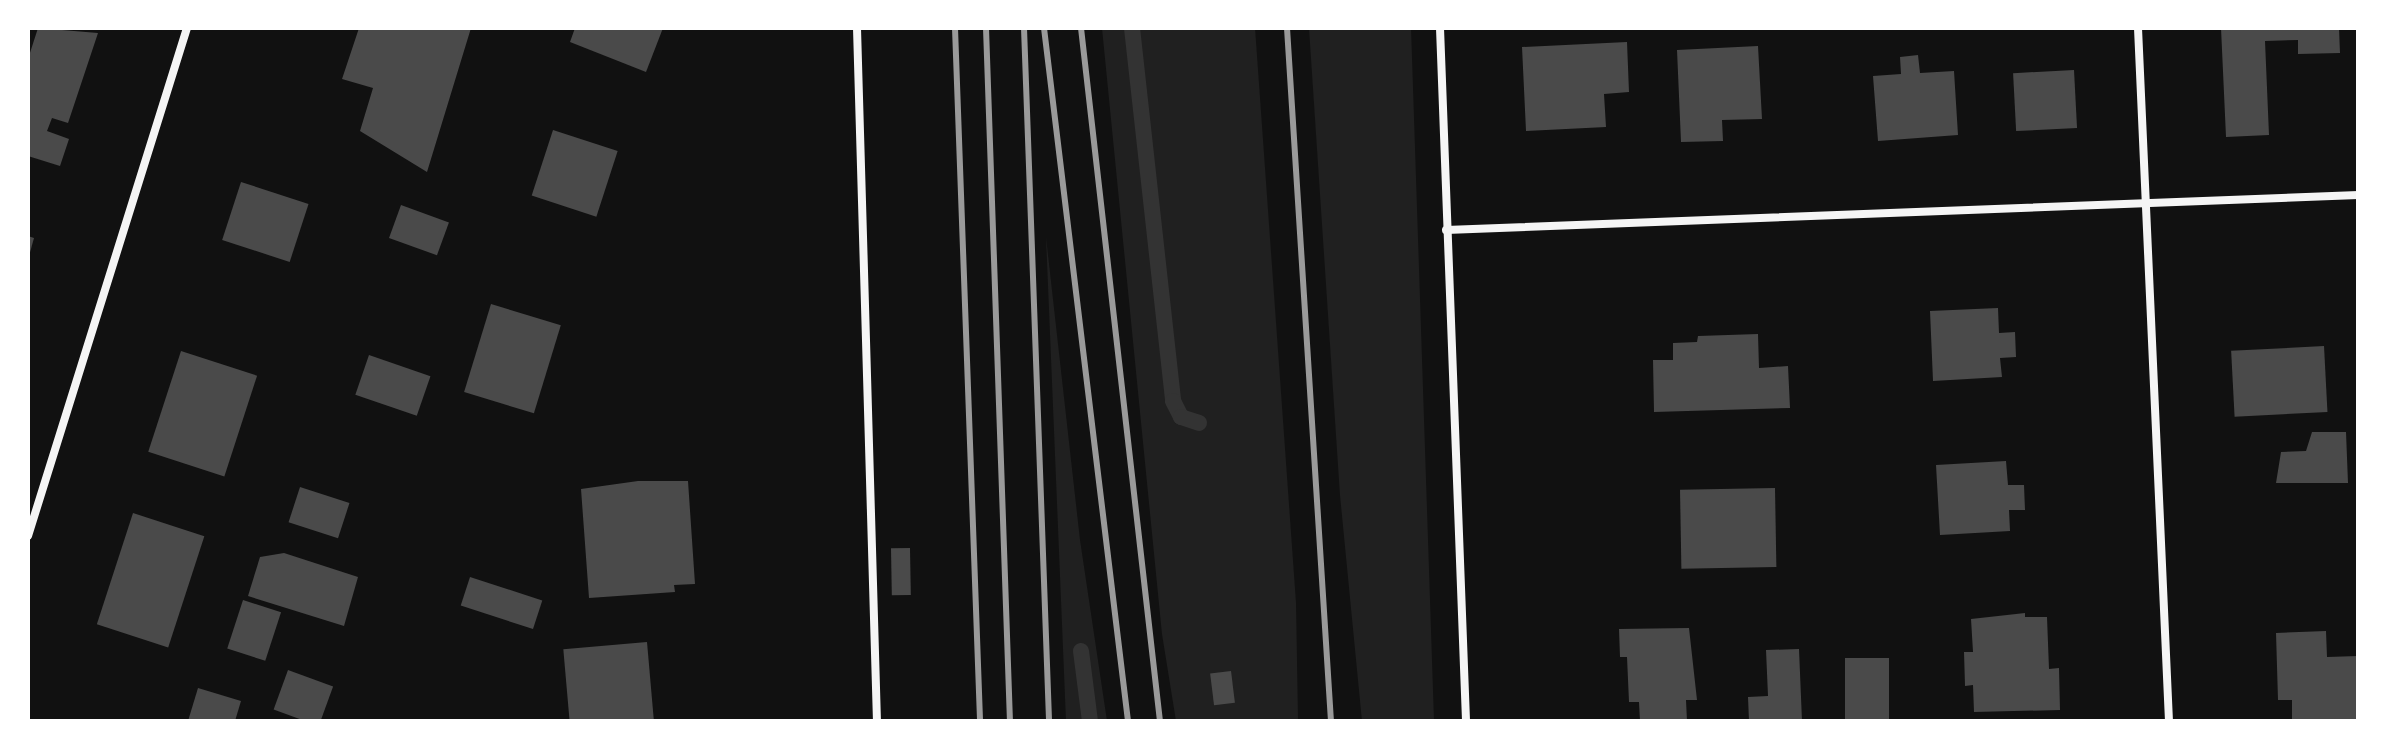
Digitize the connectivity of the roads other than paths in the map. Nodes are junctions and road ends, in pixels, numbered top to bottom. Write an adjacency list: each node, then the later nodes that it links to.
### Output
1 (187, 28): 8 (street)
2 (857, 28): 9 (street)
3 (1440, 28): 7 (street)
4 (2138, 28): 6 (street)
5 (2358, 195): 6 (street)
6 (2145, 203): 7 (street); 11 (street)
7 (1446, 230): 10 (street)
8 (28, 536)
9 (877, 721)
10 (1466, 721)
11 (2169, 721)

